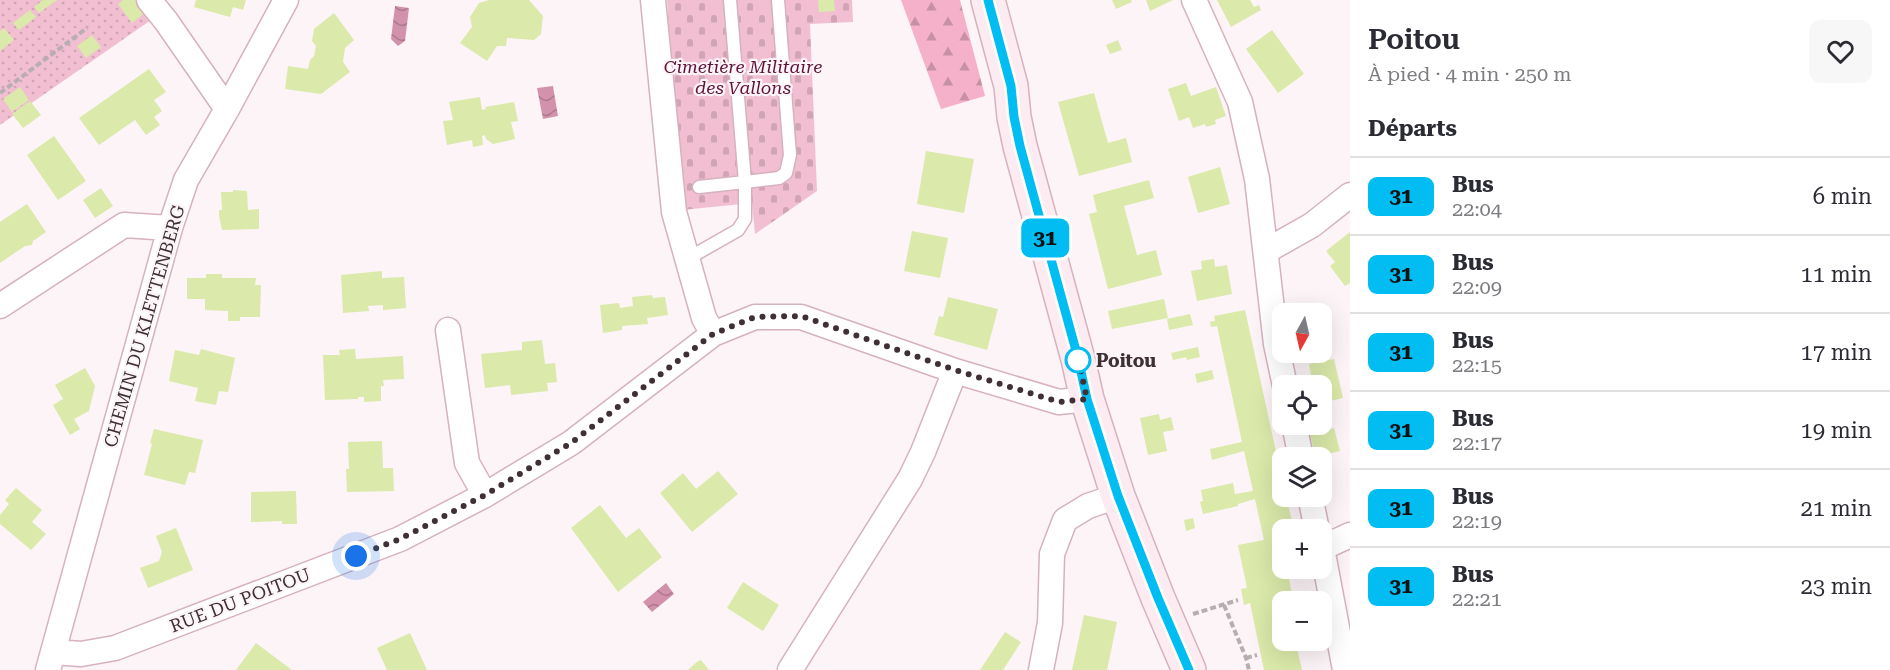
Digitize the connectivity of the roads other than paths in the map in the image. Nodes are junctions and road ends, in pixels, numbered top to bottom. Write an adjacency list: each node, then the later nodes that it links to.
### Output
1 (149, 0): 8 (street)
2 (286, 0): 8 (street, CHEMIN DU KLETTENBERG)
3 (653, 0): 14 (street)
4 (730, 0): 9 (lane)
5 (778, 0): 9 (lane)
6 (988, 0): 20 (street)
7 (1194, 0): 13 (street)
8 (227, 110): 12 (street, CHEMIN DU KLETTENBERG)
9 (745, 182): 10 (lane); 14 (lane)
10 (699, 187)
11 (1350, 195): 13 (street)
12 (170, 228): 15 (street); 26 (street, CHEMIN DU KLETTENBERG)
13 (1266, 251): 19 (street)
14 (687, 259): 17 (street)
15 (0, 306)
16 (448, 330): 21 (street)
17 (713, 334): 18 (street, RUE DU POITOU); 21 (street, RUE DU POITOU)
18 (955, 370): 20 (street, RUE DU POITOU); 27 (street)
19 (1283, 375)
20 (1087, 399): 22 (street)
21 (485, 495): 26 (street, RUE DU POITOU)
22 (1118, 496): 28 (street); 29 (street)
23 (1350, 535): 24 (street)
24 (1332, 543)
25 (1328, 579): 30 (street)
26 (51, 661)
27 (790, 670)
28 (1041, 670)
29 (1189, 670)
30 (1345, 670)

